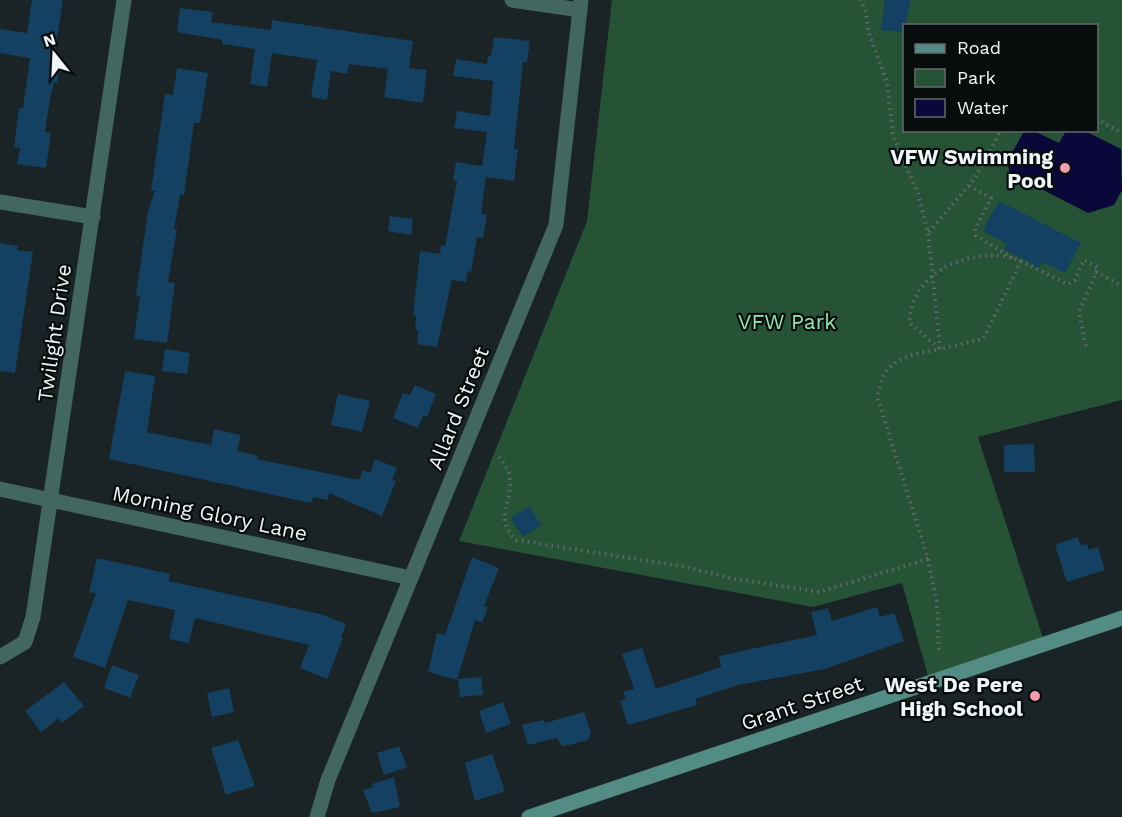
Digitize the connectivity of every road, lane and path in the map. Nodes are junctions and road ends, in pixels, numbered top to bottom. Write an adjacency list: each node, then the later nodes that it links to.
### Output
1 (124, 0): 10 (street, Twilight Drive)
2 (512, 0): 4 (street)
3 (861, 0): 11 (path)
4 (581, 5): 23 (street, Allard Street)
5 (1098, 121): 7 (path)
6 (1000, 132): 8 (path)
7 (1122, 133)
8 (969, 186): 11 (path); 12 (path)
9 (0, 202): 10 (street)
10 (93, 217): 21 (street, Twilight Drive)
11 (928, 232): 15 (path)
12 (1014, 258): 13 (path); 15 (path)
13 (1021, 261): 14 (path); 18 (path)
14 (1096, 272): 16 (path); 17 (path)
15 (934, 274): 18 (path); 18 (path)
16 (1122, 286)
17 (1086, 347)
18 (940, 348): 22 (path)
19 (499, 457): 22 (path)
20 (0, 489): 21 (street, Morning Glory Lane)
21 (51, 500): 23 (street, Morning Glory Lane); 26 (street, Twilight Drive)
22 (928, 559): 25 (path)
23 (411, 578): 27 (street, Allard Street)
24 (1122, 618): 28 (street, Grant Street)
25 (939, 653)
26 (0, 657)
27 (317, 817)
28 (529, 817)

